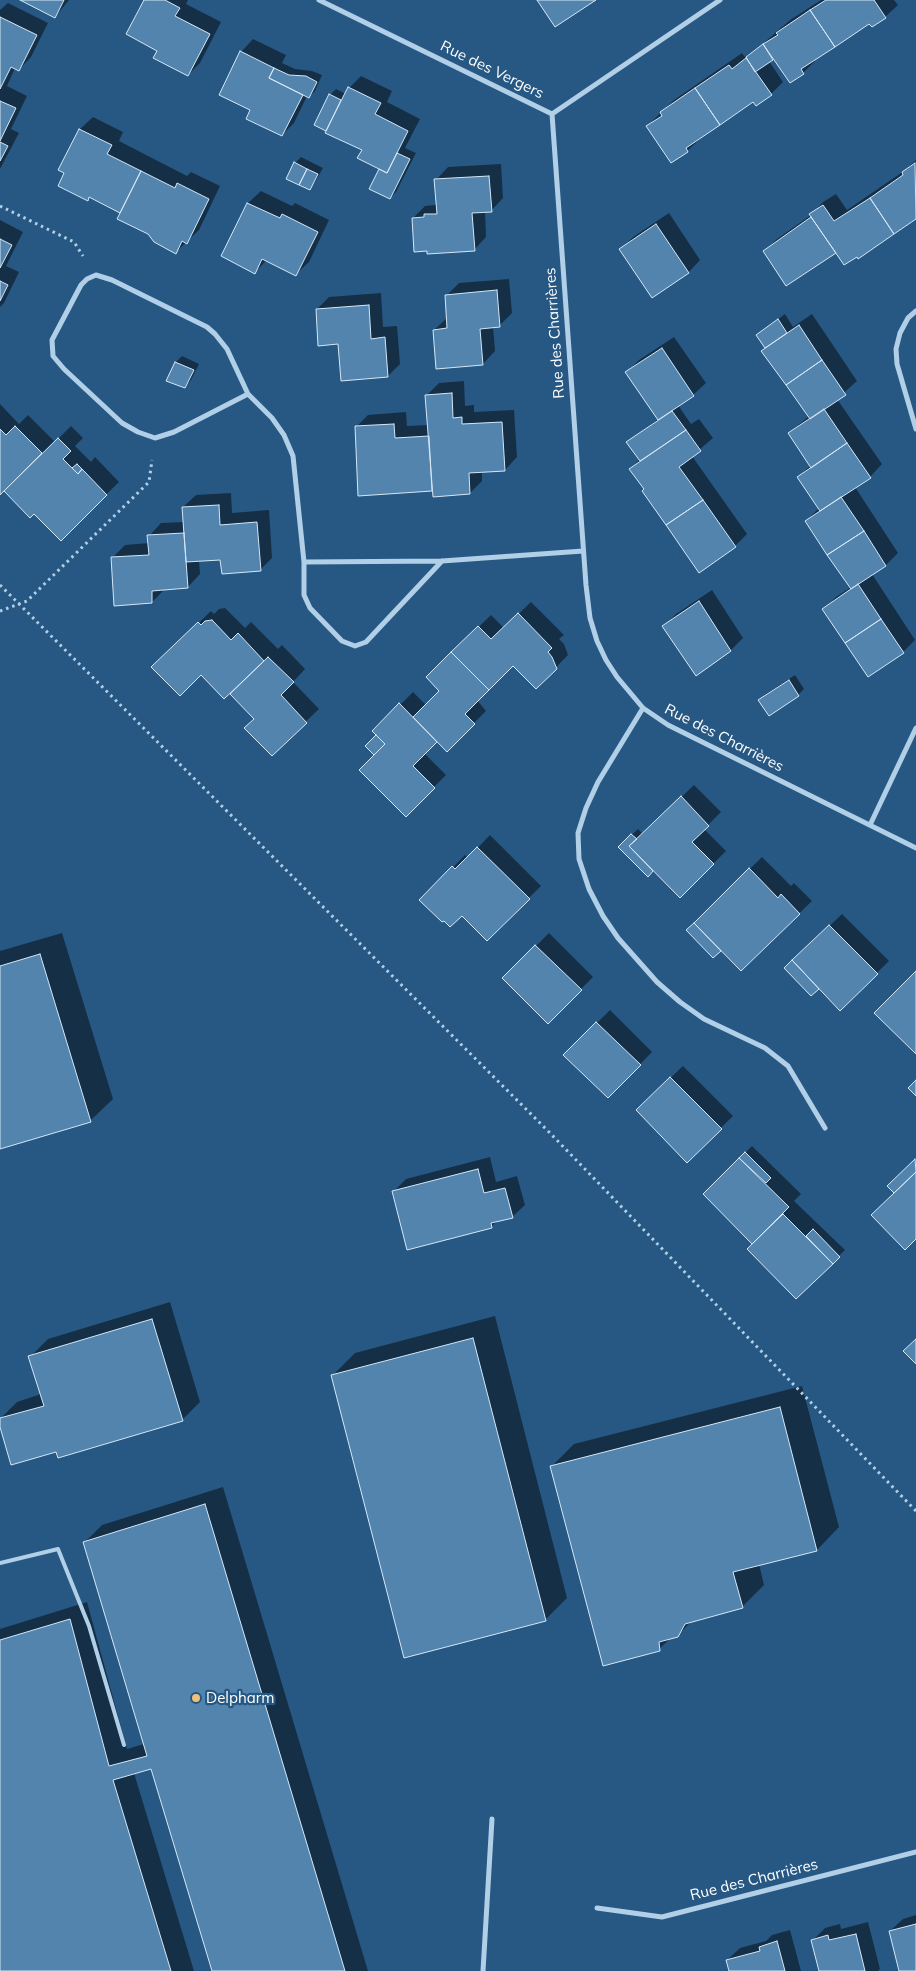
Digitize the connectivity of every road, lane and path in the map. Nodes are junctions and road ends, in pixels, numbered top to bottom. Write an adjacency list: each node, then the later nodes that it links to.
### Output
1 (319, 0): 3 (street, Rue des Vergers)
2 (720, 0): 3 (street, Rue des Vergers)
3 (552, 114): 10 (street, Rue des Charrières)
4 (0, 206): 5 (path)
5 (96, 275): 7 (street); 9 (street)
6 (916, 312): 8 (street)
7 (248, 394): 9 (street); 12 (street)
8 (916, 429)
9 (155, 438): 14 (path)
10 (584, 551): 11 (street); 16 (street, Rue des Charrières)
11 (442, 561): 12 (street); 12 (street)
12 (304, 562)
13 (0, 585): 14 (path)
14 (20, 605): 15 (path); 21 (path)
15 (0, 611)
16 (643, 708): 18 (street, Rue des Charrières); 20 (street)
17 (916, 728): 18 (street)
18 (870, 825): 19 (street, Rue des Charrières)
19 (916, 848)
20 (825, 1128)
21 (916, 1511)
22 (0, 1562): 23 (lane)
23 (124, 1745)
24 (492, 1819): 27 (street)
25 (916, 1852): 26 (street, Rue des Charrières)
26 (596, 1908)
27 (483, 1971)

